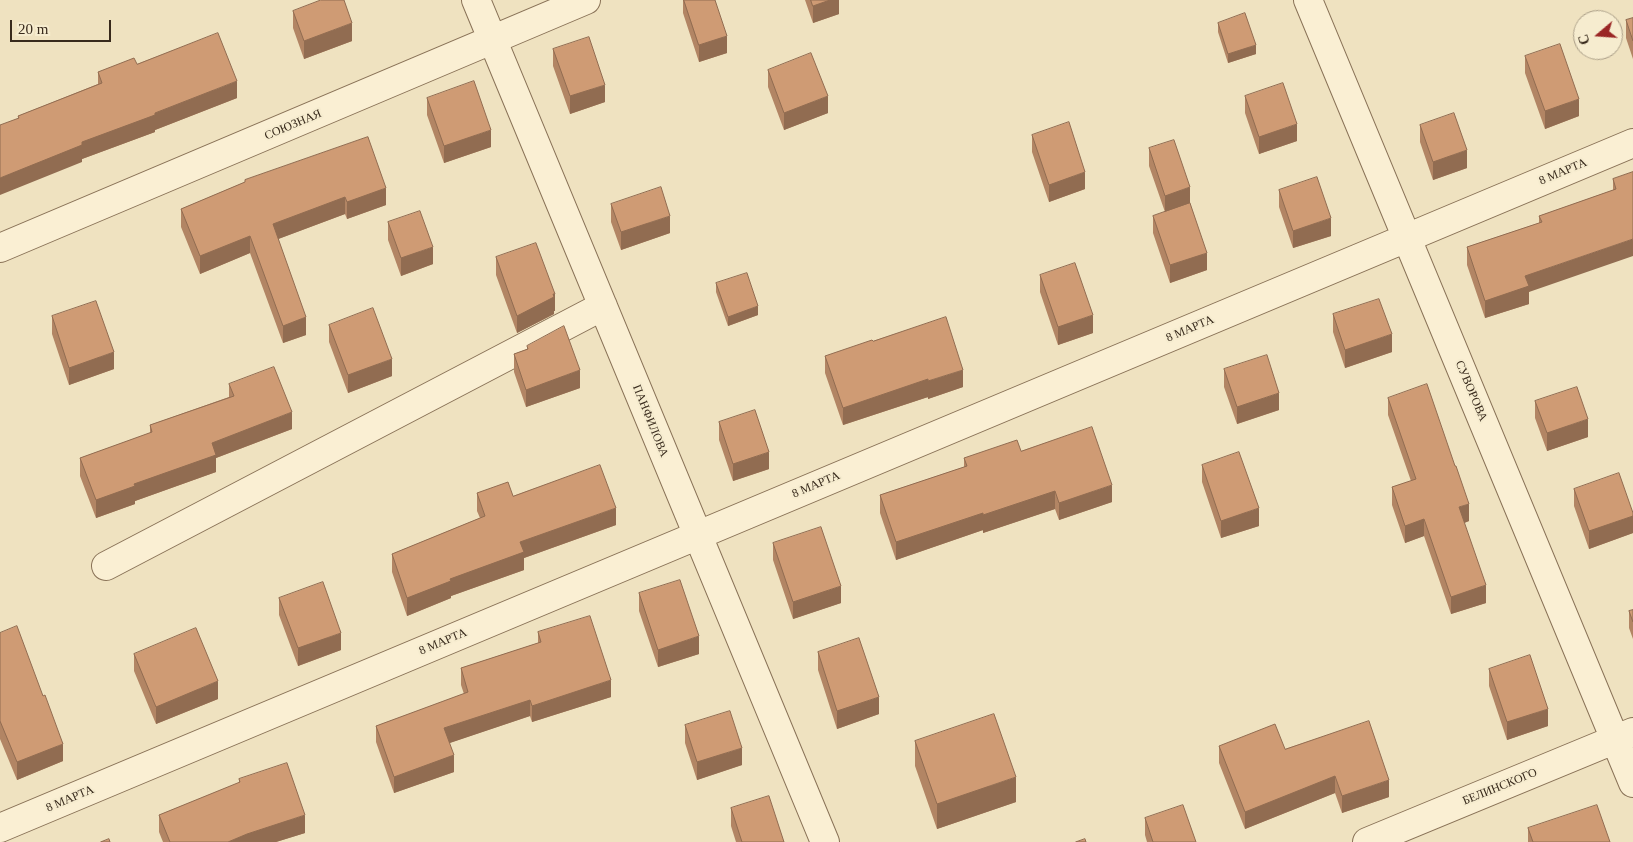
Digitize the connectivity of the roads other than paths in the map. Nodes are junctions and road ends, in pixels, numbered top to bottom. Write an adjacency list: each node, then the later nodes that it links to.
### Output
1 (476, 0): 4 (street, ПАНФИЛОВА)
2 (586, 0): 4 (street, СОЮЗНАЯ)
3 (1308, 0): 6 (street, СУВОРОВА)
4 (493, 40): 7 (street, СОЮЗНАЯ); 8 (street, ПАНФИЛОВА)
5 (1633, 143): 6 (street, 8 МАРТА)
6 (1407, 238): 9 (street, 8 МАРТА); 11 (street, СУВОРОВА)
7 (0, 248)
8 (603, 306): 9 (street, ПАНФИЛОВА); 10 (street)
9 (698, 535): 13 (street, 8 МАРТА); 15 (street, ПАНФИЛОВА)
10 (106, 566)
11 (1624, 736): 12 (street, СУВОРОВА); 16 (street, БЕЛИНСКОГО)
12 (1633, 783)
13 (0, 829): 14 (street)
14 (5, 842)
15 (825, 842)
16 (1368, 842)

